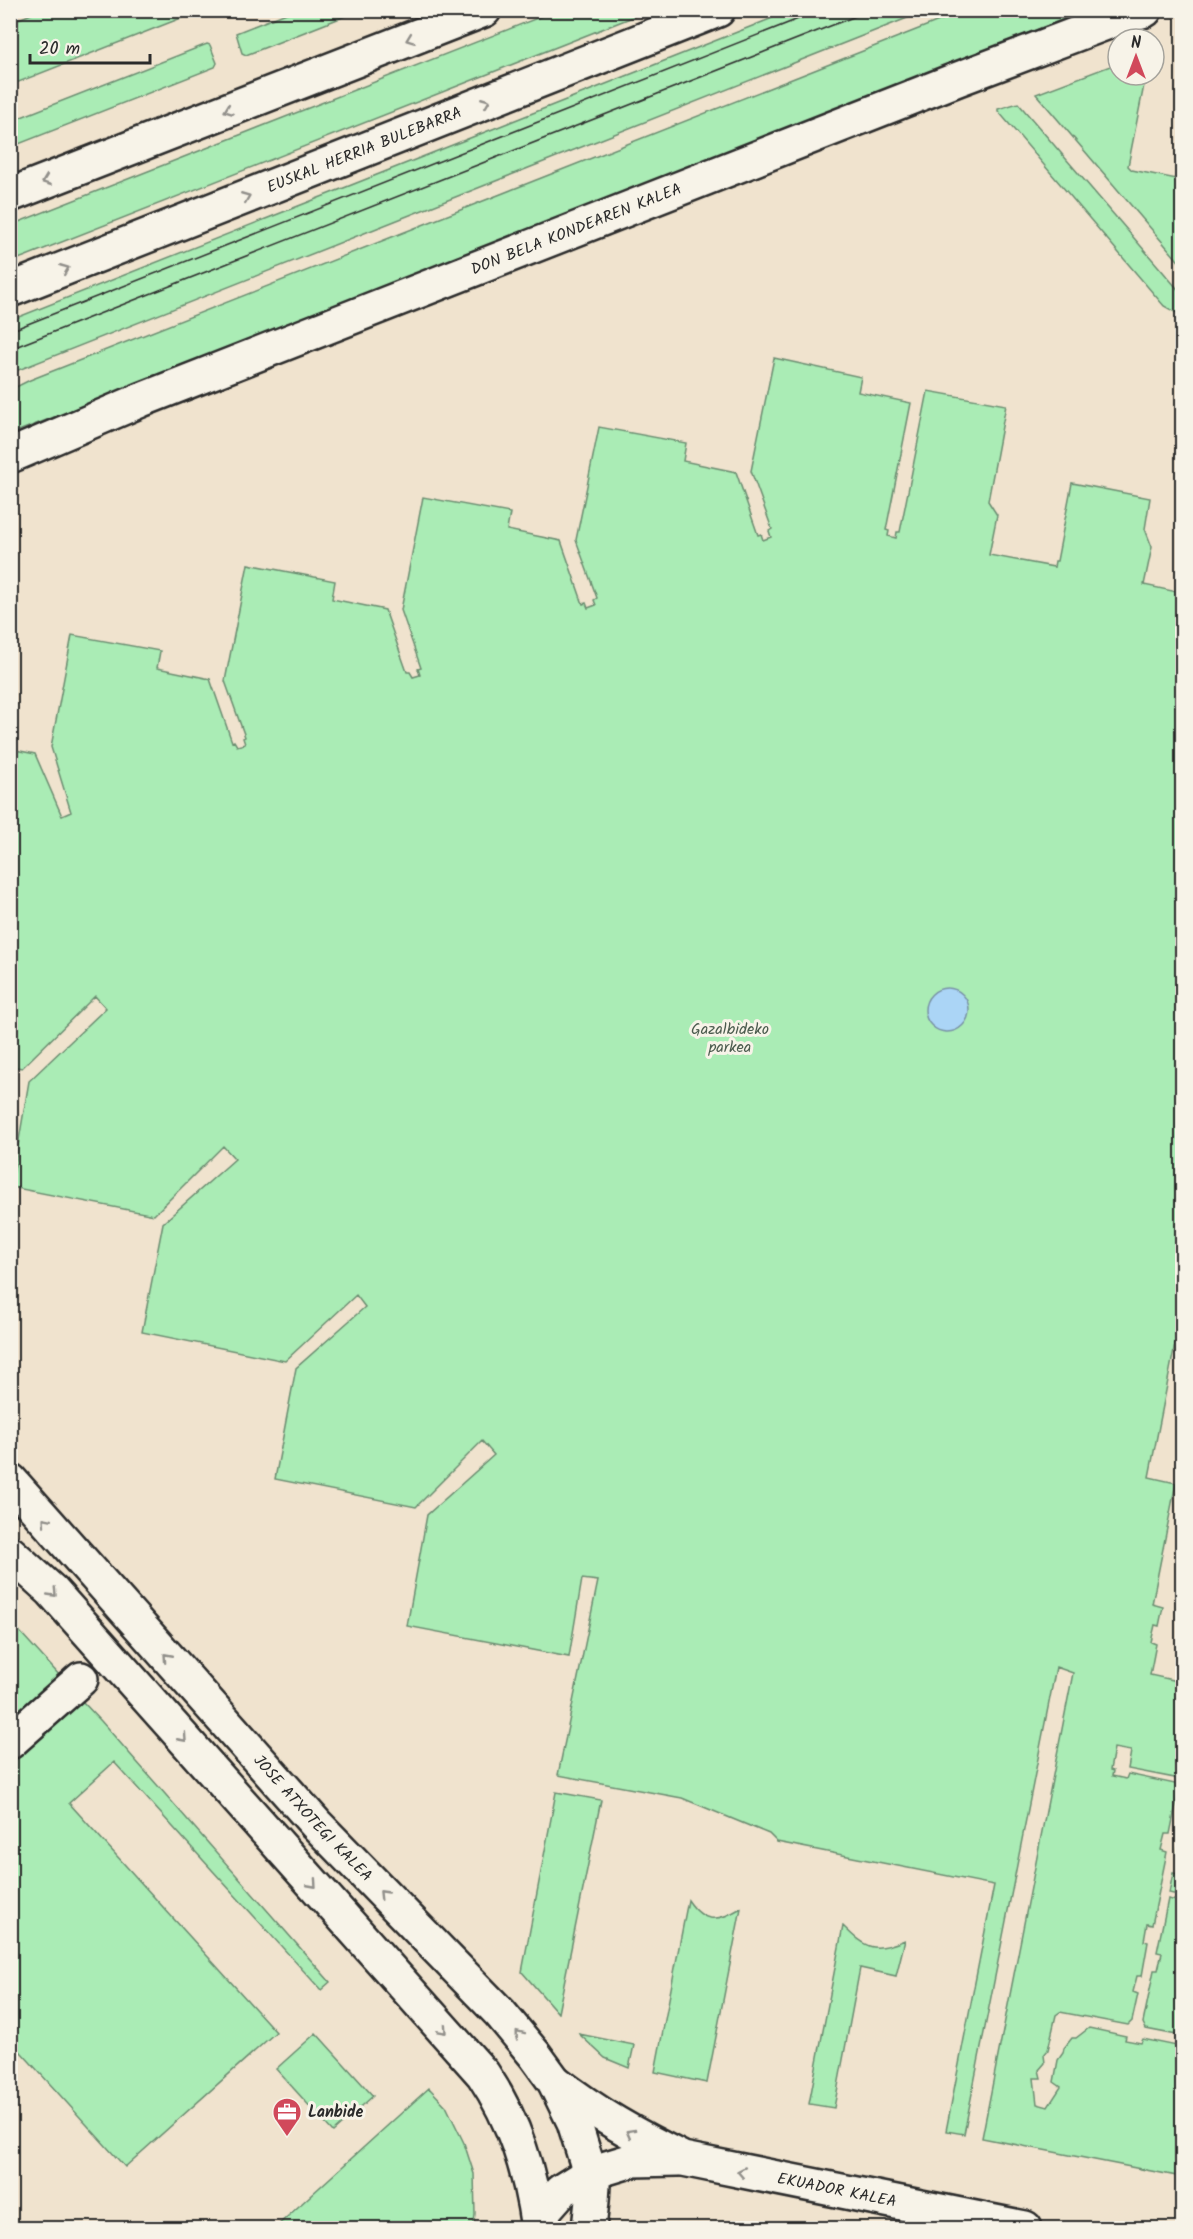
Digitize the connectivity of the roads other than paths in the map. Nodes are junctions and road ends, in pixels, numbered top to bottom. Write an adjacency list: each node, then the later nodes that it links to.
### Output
1 (484, 10): 4 (main road, one-way to 4)
2 (718, 10): 5 (main road, EUSKAL HERRIA BULEBARRA, one-way to 2)
3 (1145, 10): 6 (main road, DON BELA KONDEAREN KALEA)
4 (10, 195)
5 (10, 290)
6 (10, 456)
7 (10, 1480): 11 (main road, JOSE ATXOTEGI KALEA, one-way to 7)
8 (10, 1553): 14 (main road, one-way to 14)
9 (81, 1679): 10 (main road)
10 (10, 1742)
11 (554, 2081): 12 (main road, EKUADOR KALEA, one-way to 11); 13 (main road, JOSE ATXOTEGI KALEA)
12 (683, 2159): 13 (main road, EKUADOR KALEA); 16 (main road, EKUADOR KALEA, one-way to 12)
13 (590, 2173): 14 (main road, EKUADOR KALEA); 15 (main road, JOSE ATXOTEGI KALEA)
14 (538, 2228)
15 (588, 2229)
16 (1024, 2229)

